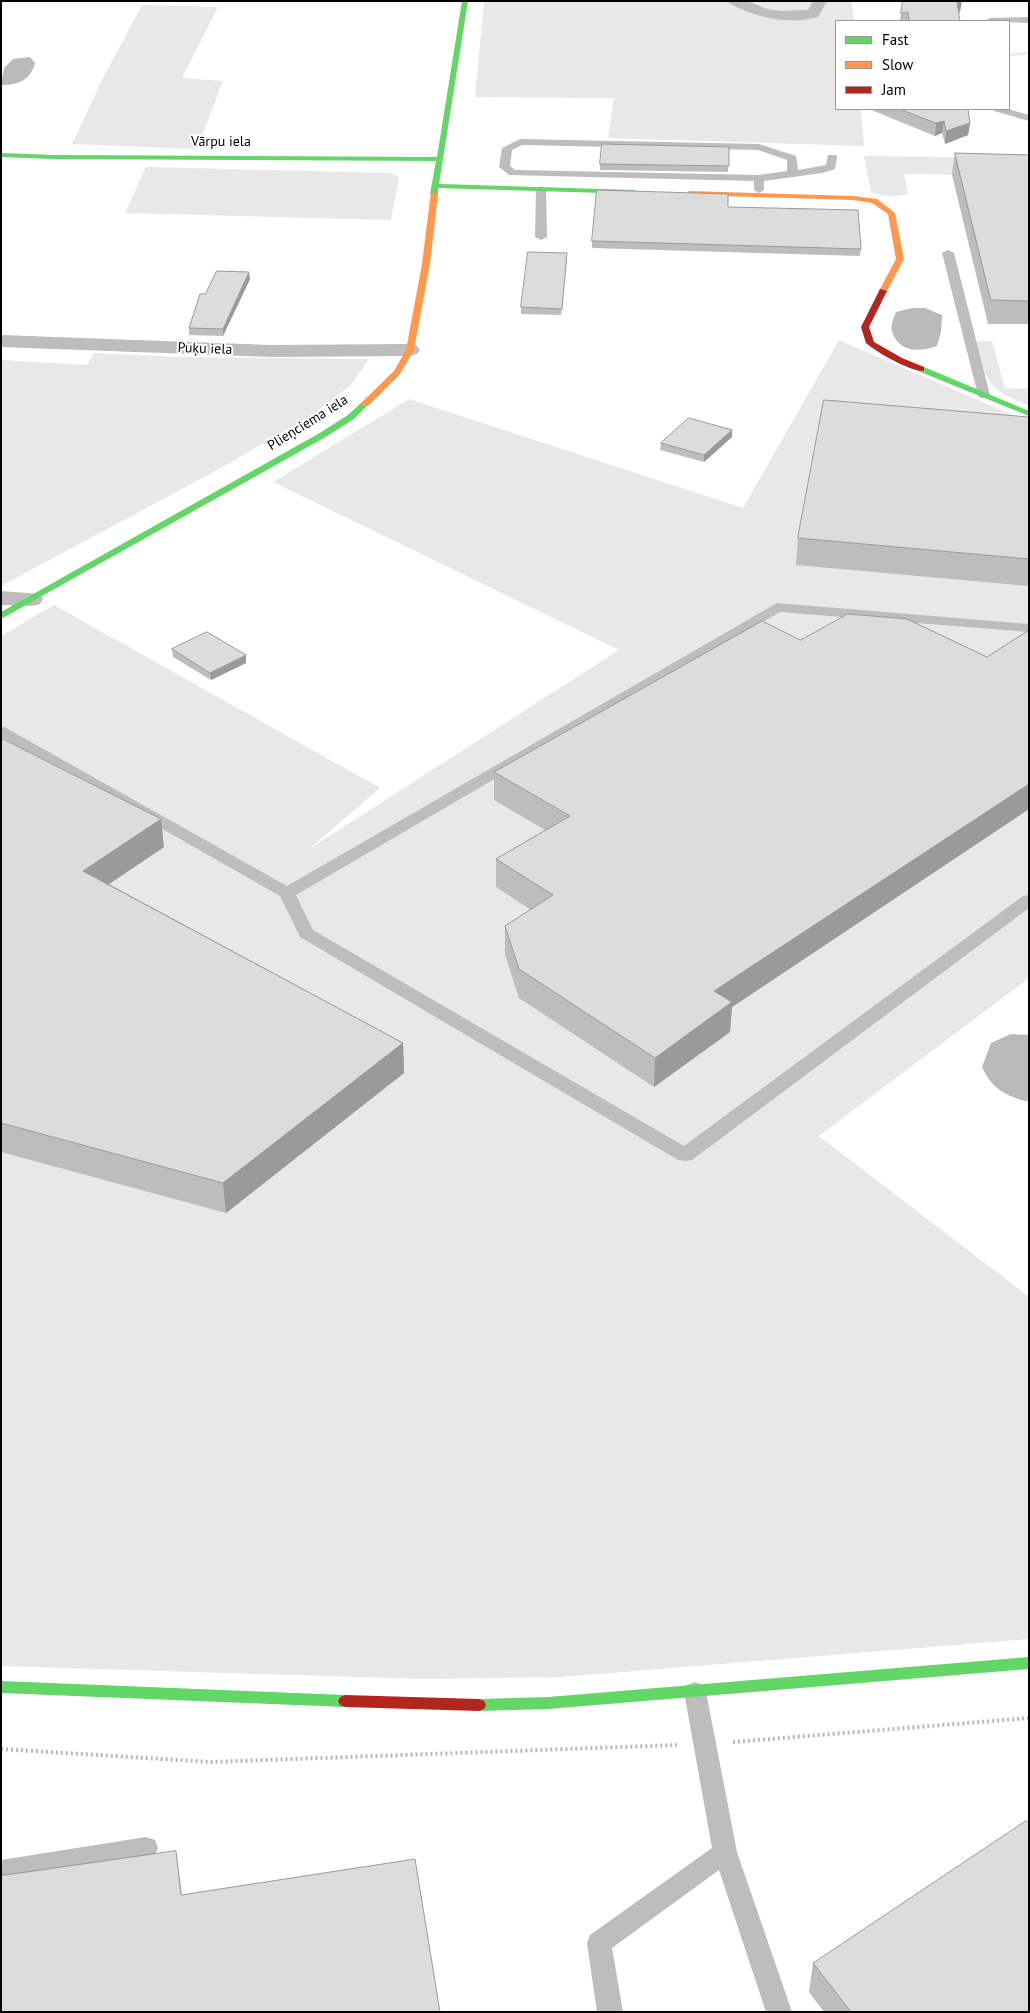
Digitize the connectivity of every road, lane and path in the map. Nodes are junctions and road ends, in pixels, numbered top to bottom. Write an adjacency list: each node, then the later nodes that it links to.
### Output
1 (465, 1): 12 (street, Plieņciema iela)
2 (735, 1): 3 (street)
3 (820, 1)
4 (1010, 20): 5 (lane)
5 (1029, 20)
6 (1029, 53): 7 (path)
7 (1010, 55)
8 (1001, 110): 9 (lane)
9 (1029, 118)
10 (1, 154): 12 (street, Vārpu iela)
11 (832, 157): 13 (lane)
12 (440, 159): 15 (street, Plieņciema iela)
13 (793, 174): 14 (lane); 14 (lane)
14 (759, 178): 19 (lane)
15 (435, 186): 16 (street); 23 (street, Plieņciema iela)
16 (541, 189): 17 (street); 20 (lane)
17 (650, 192)
18 (680, 193): 19 (street)
19 (759, 195): 24 (street)
20 (541, 237)
21 (948, 253): 24 (lane)
22 (1, 341): 23 (street, Puķu iela)
23 (410, 350): 27 (street, Plieņciema iela)
24 (984, 395): 25 (street)
25 (1029, 414)
26 (1, 598): 27 (street)
27 (32, 599): 28 (street, Plieņciema iela)
28 (1, 616)
29 (1029, 628): 31 (lane)
30 (1, 731): 31 (lane)
31 (287, 893): 32 (lane)
32 (1029, 900)
33 (1029, 1663): 35 (street)
34 (1, 1687): 35 (street)
35 (695, 1692): 41 (lane)
36 (1029, 1718): 37 (path)
37 (730, 1742)
38 (681, 1745): 39 (path)
39 (1, 1749)
40 (146, 1848): 42 (lane)
41 (725, 1852): 43 (lane); 44 (lane)
42 (1, 1871)
43 (610, 2012)
44 (779, 2012)

